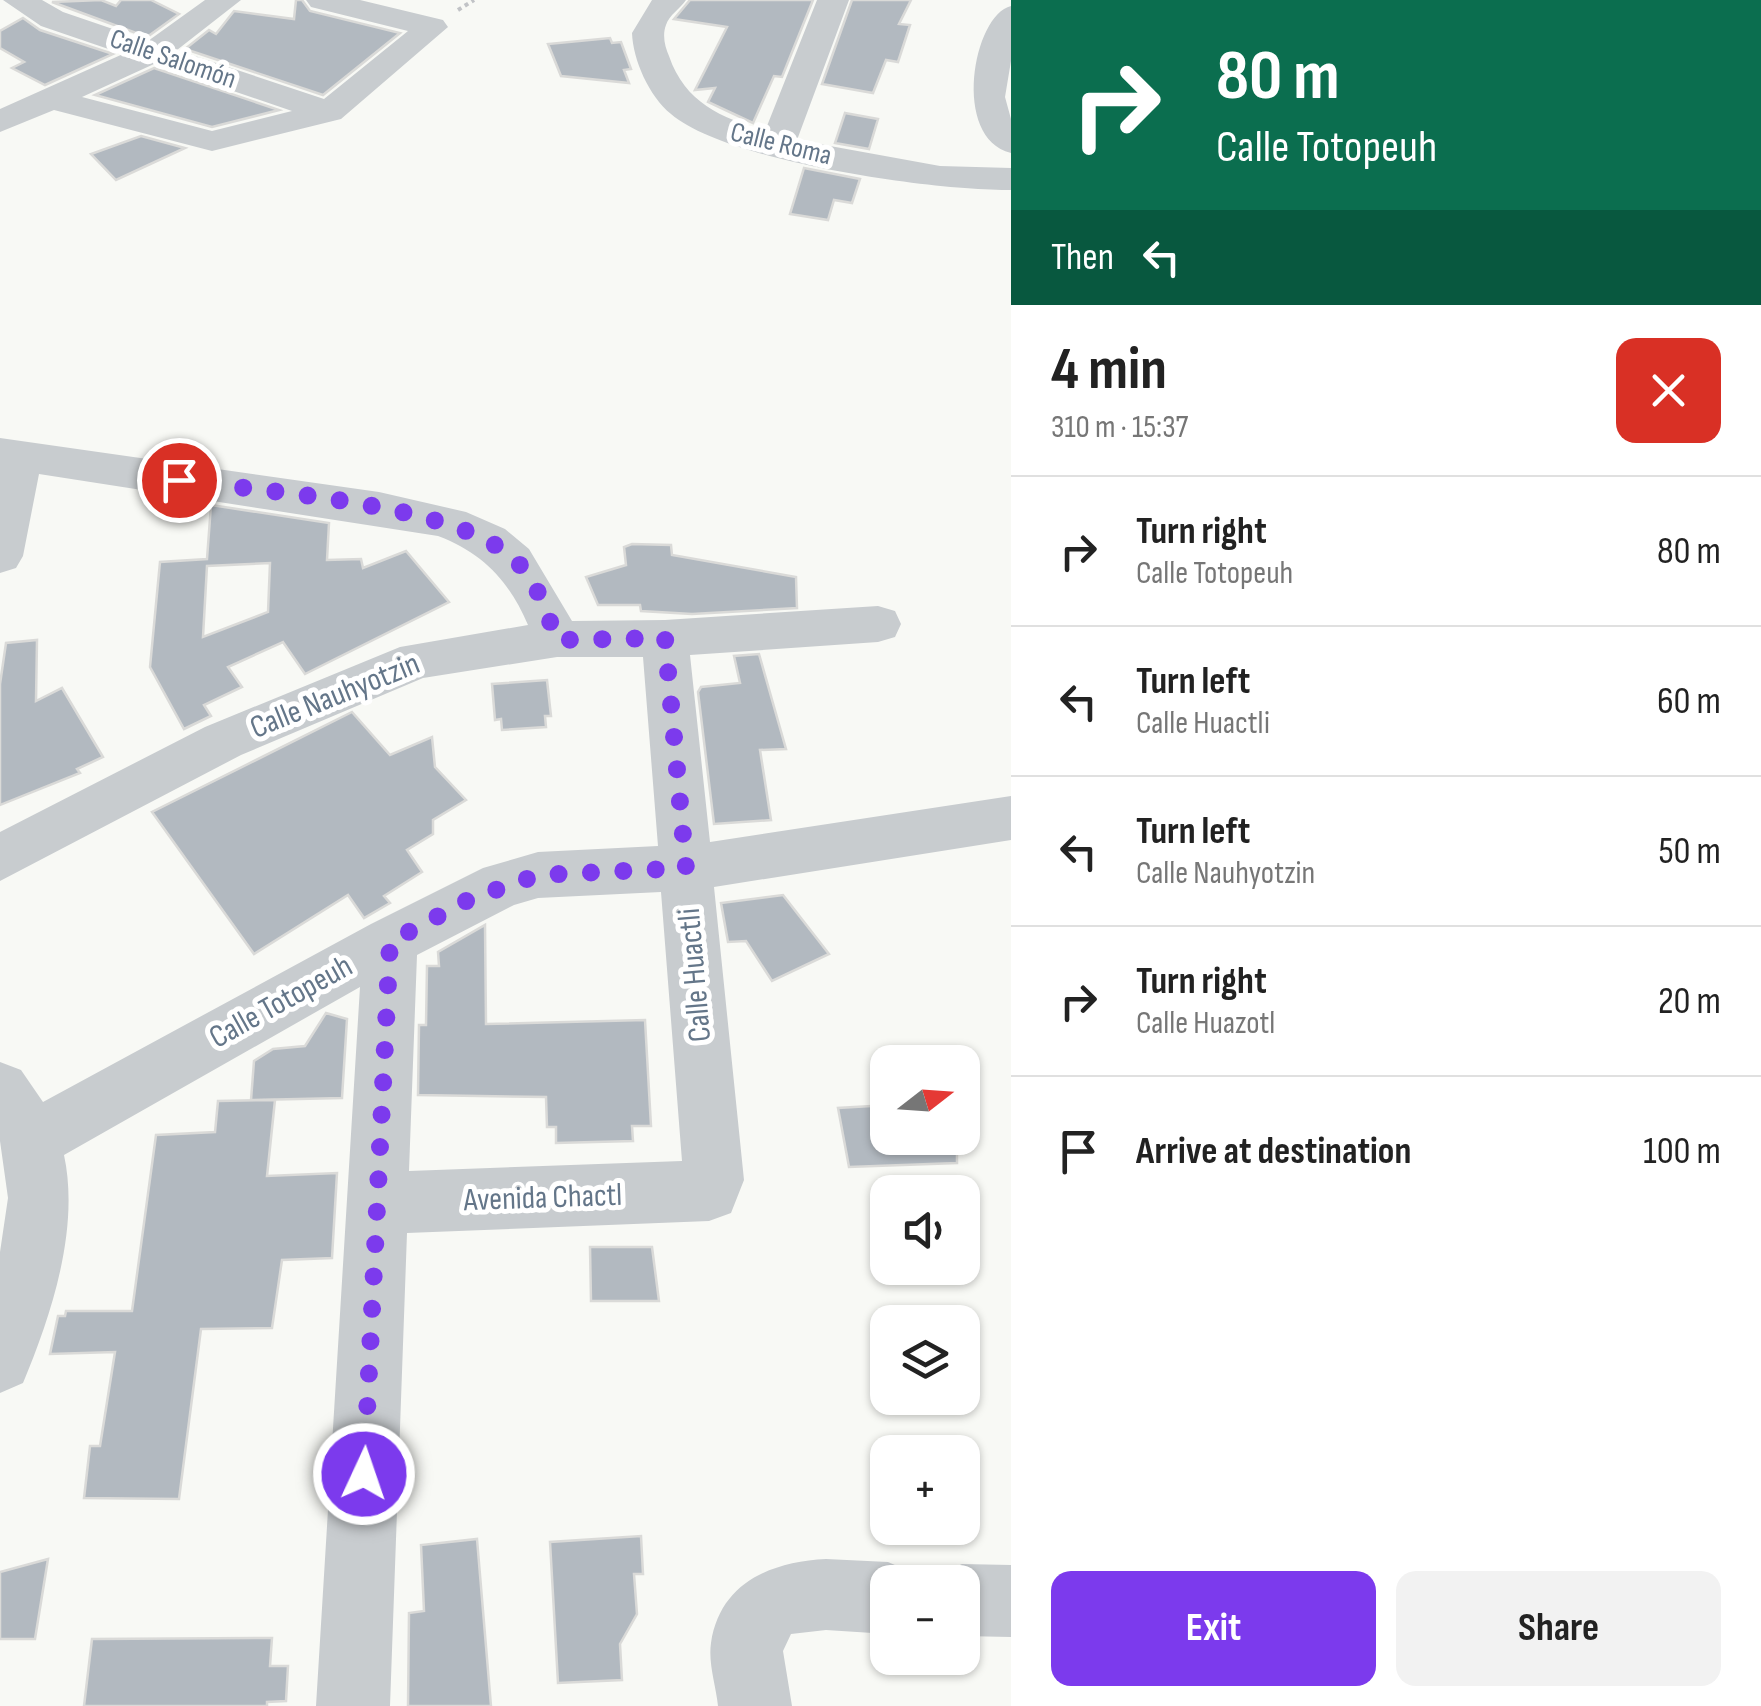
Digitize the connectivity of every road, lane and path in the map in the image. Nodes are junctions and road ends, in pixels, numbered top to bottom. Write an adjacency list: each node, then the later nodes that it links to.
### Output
1 (225, 0): 7 (street)
2 (322, 0): 9 (street)
3 (670, 0): 12 (street, Calle Roma)
4 (833, 0): 12 (street)
5 (21, 2): 7 (street, Calle Salomón)
6 (1011, 15): 11 (street)
7 (153, 52): 8 (street); 9 (street, Calle Salomón)
8 (55, 100): 9 (street); 10 (street)
9 (329, 112)
10 (0, 122)
11 (1011, 143)
12 (778, 144): 13 (street, Calle Roma)
13 (1011, 179)
14 (11, 454): 15 (street); 18 (street)
15 (0, 556)
16 (878, 624): 17 (street, Calle Nauhyotzin)
17 (665, 638): 18 (street, Calle Nauhyotzin); 21 (street, Calle Huactli)
18 (557, 640): 20 (street, Calle Nauhyotzin)
19 (1011, 818): 21 (street, Calle Totopeuh)
20 (0, 858)
21 (686, 868): 22 (street, Calle Totopeuh); 25 (street, Calle Huactli)
22 (390, 942): 24 (street, Calle Totopeuh); 26 (street)
23 (0, 1090): 24 (street)
24 (32, 1141): 27 (street)
25 (709, 1191): 26 (street, Avenida Chactl)
26 (377, 1203): 31 (street)
27 (0, 1360)
28 (870, 1597): 32 (street)
29 (980, 1600): 30 (street)
30 (1011, 1601)
31 (353, 1706)
32 (755, 1706)

